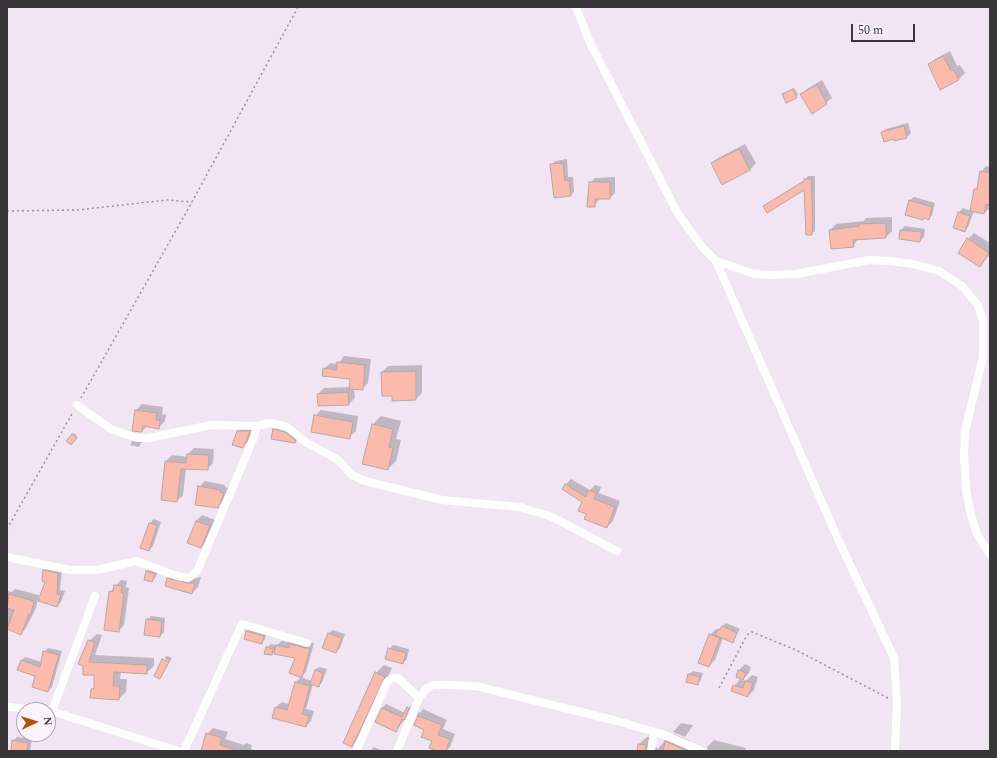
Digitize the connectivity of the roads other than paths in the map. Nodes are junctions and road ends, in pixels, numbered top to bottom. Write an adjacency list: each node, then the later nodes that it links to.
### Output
1 (576, 7): 2 (street)
2 (716, 261): 6 (street); 21 (street)
3 (77, 405): 4 (street)
4 (257, 426): 5 (street); 7 (street)
5 (617, 551)
6 (990, 555)
7 (7, 557)
8 (95, 596): 11 (street)
9 (307, 643): 16 (street)
10 (418, 698): 13 (street); 17 (street); 18 (street)
11 (54, 702)
12 (56, 713): 15 (street)
13 (654, 732): 14 (street); 19 (street)
14 (690, 749): 20 (street)
15 (178, 751)
16 (184, 751)
17 (356, 751)
18 (397, 751)
19 (651, 751)
20 (702, 751)
21 (895, 751)

